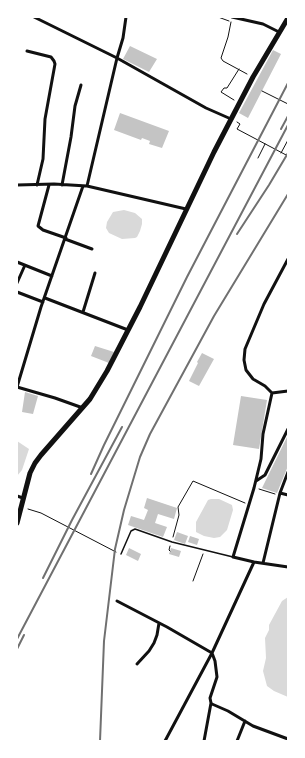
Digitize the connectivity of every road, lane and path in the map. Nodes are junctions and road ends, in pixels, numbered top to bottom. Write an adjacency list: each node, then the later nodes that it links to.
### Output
1 (34, 17): 8 (street)
2 (126, 17): 8 (street)
3 (218, 17): 5 (path)
4 (288, 18): 6 (main road)
5 (232, 19): 6 (street); 9 (path)
6 (279, 32): 10 (main road)
7 (27, 51): 25 (street)
8 (117, 58): 16 (street); 27 (street)
9 (239, 69): 10 (path); 14 (path)
10 (253, 77): 14 (main road)
11 (81, 85): 26 (street)
12 (262, 91): 15 (path)
13 (288, 100): 15 (path)
14 (240, 104): 16 (main road)
15 (287, 104)
16 (231, 119): 28 (main road)
17 (240, 124): 21 (path)
18 (288, 140): 20 (path)
19 (265, 144): 22 (path)
20 (281, 153)
21 (288, 156)
22 (258, 158)
23 (49, 184): 25 (street); 26 (street); 29 (street)
24 (17, 185): 25 (street)
25 (37, 185)
26 (62, 185): 27 (street)
27 (85, 186): 28 (street); 29 (street)
28 (186, 209): 42 (main road)
29 (65, 238): 30 (street); 37 (street)
30 (92, 249)
31 (288, 259): 34 (street)
32 (17, 262): 33 (street)
33 (24, 265): 37 (street); 38 (street)
34 (283, 269): 35 (street); 45 (street)
35 (288, 272)
36 (95, 273): 41 (street)
37 (52, 276): 40 (street)
38 (17, 283)
39 (17, 292): 40 (street)
40 (44, 300): 41 (street); 43 (street)
41 (83, 312): 42 (street)
42 (128, 330): 46 (main road)
43 (17, 387): 46 (street)
44 (288, 390): 45 (street)
45 (272, 393): 49 (street)
46 (83, 408): 54 (main road)
47 (288, 429): 49 (street)
48 (288, 472): 51 (street)
49 (256, 482): 50 (street)
50 (254, 488): 51 (path); 55 (street)
51 (280, 494): 52 (street); 65 (street)
52 (288, 495)
53 (17, 496): 54 (street)
54 (23, 498): 56 (main road)
55 (250, 505): 58 (path); 63 (street)
56 (21, 507): 57 (main road); 61 (path)
57 (17, 523)
58 (172, 542): 59 (lane); 60 (path); 62 (lane)
59 (204, 550): 63 (lane); 67 (path)
60 (170, 551)
61 (115, 552)
62 (121, 554)
63 (234, 557): 64 (street)
64 (254, 562): 65 (street); 70 (street)
65 (263, 563): 66 (street)
66 (288, 567)
67 (193, 581)
68 (117, 601): 69 (street)
69 (160, 623): 70 (street); 71 (street)
70 (212, 653): 72 (street); 75 (street)
71 (137, 664)
72 (211, 702): 73 (street); 76 (street)
73 (244, 721): 74 (street); 77 (street)
74 (288, 739)
75 (165, 741)
76 (204, 741)
77 (237, 741)

